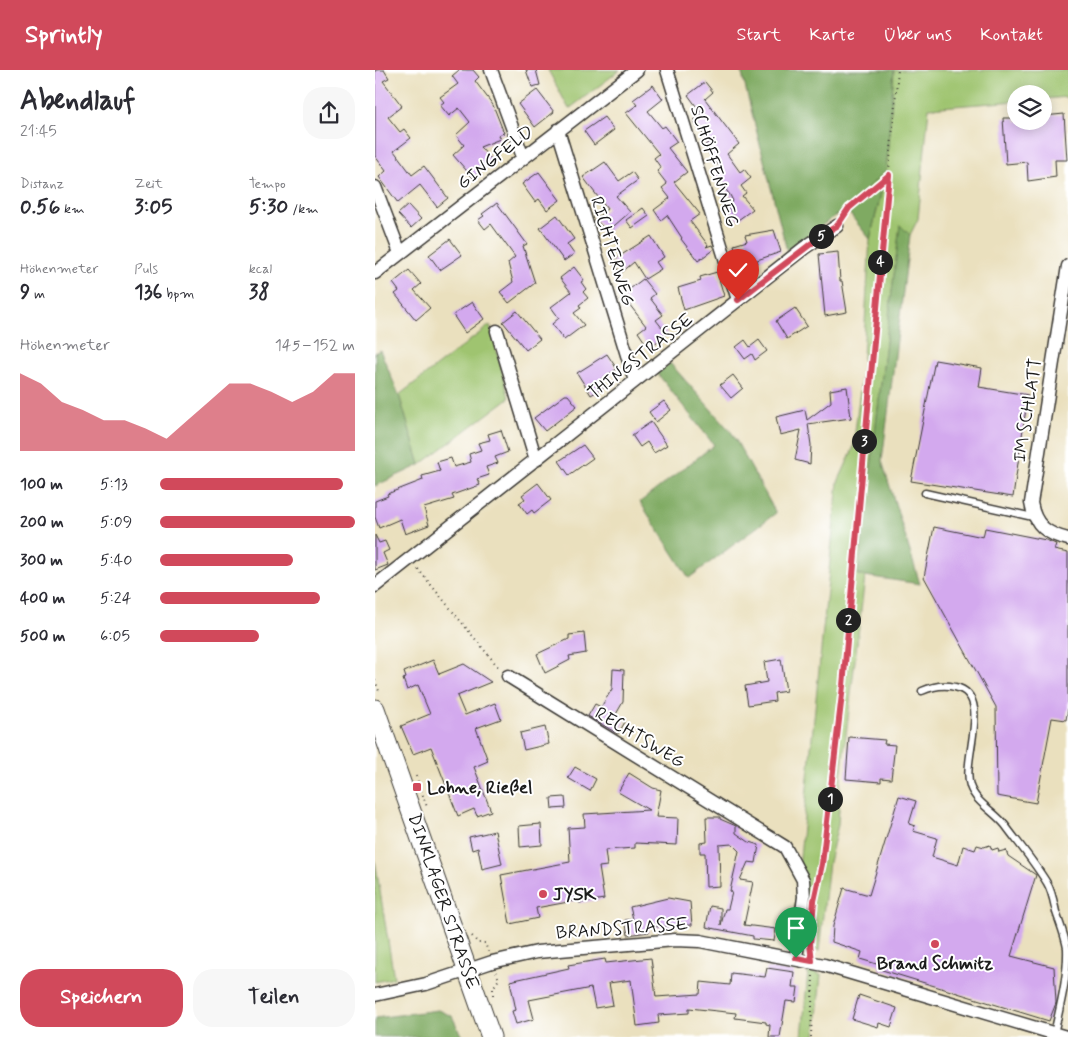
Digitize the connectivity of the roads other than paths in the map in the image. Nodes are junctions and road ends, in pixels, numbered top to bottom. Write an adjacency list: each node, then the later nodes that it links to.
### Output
1 (491, 70): 5 (street)
2 (637, 70): 4 (street, GINGFELD)
3 (667, 70): 11 (street, SCHÖFFENWEG)
4 (558, 130): 5 (street, GINGFELD); 13 (street, RICHTERWEG)
5 (523, 157): 8 (street, GINGFELD)
6 (375, 186): 8 (street)
7 (837, 226): 11 (street, THINGSTRASSE)
8 (400, 253): 10 (street, GINGFELD)
9 (1068, 266): 16 (street, IM SCHLATT)
10 (375, 273)
11 (738, 300): 13 (street, THINGSTRASSE)
12 (497, 331): 14 (street)
13 (635, 381): 14 (street, THINGSTRASSE)
14 (537, 460): 18 (street, THINGSTRASSE)
15 (925, 493): 16 (lane)
16 (1033, 517): 17 (street)
17 (1068, 540)
18 (375, 586)
19 (508, 676): 22 (street, RECHTSWEG)
20 (922, 691): 25 (lane)
21 (375, 710): 23 (main road, DINKLAGER STRASSE)
22 (796, 958): 23 (street, BRANDSTRASSE); 25 (street, BRANDSTRASSE)
23 (469, 970): 24 (street, BRANDSTRASSE); 26 (main road, DINKLAGER STRASSE)
24 (375, 995)
25 (1060, 1035)
26 (491, 1037)

